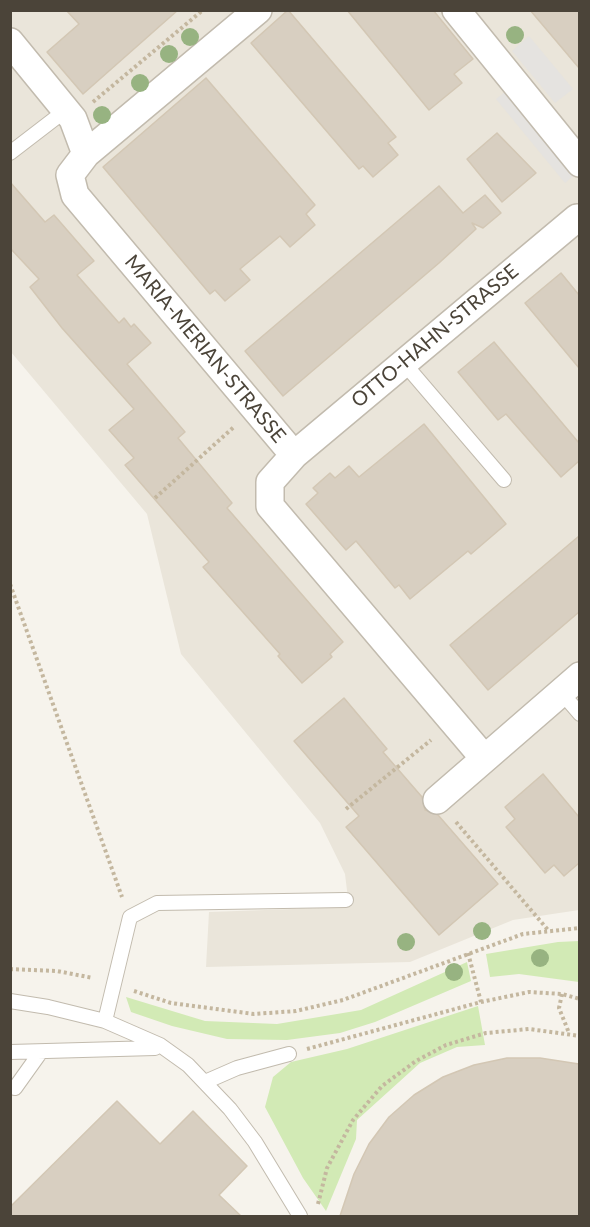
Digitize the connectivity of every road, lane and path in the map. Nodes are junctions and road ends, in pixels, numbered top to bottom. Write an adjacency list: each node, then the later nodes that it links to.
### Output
1 (203, 10): 5 (path)
2 (258, 10): 7 (street)
3 (456, 10): 8 (street)
4 (10, 42): 5 (street)
5 (69, 115): 6 (lane); 7 (street)
6 (10, 153)
7 (86, 154): 11 (street, MARIA-MERIAN-STRASSE)
8 (579, 163)
9 (578, 219): 10 (street, OTTO-HAHN-STRASSE)
10 (403, 362): 12 (street, OTTO-HAHN-STRASSE); 13 (lane)
11 (256, 408): 12 (street, MARIA-MERIAN-STRASSE); 14 (path)
12 (294, 455): 18 (street, MARIA-MERIAN-STRASSE)
13 (504, 480)
14 (154, 498)
15 (10, 585): 23 (path)
16 (570, 684): 17 (lane); 19 (street)
17 (579, 714)
18 (453, 722): 19 (street, MARIA-MERIAN-STRASSE); 21 (path)
19 (484, 758): 20 (street)
20 (437, 800): 25 (path)
21 (346, 809)
22 (346, 900): 23 (lane)
23 (130, 917): 28 (lane)
24 (579, 928): 25 (path)
25 (549, 930): 26 (path)
26 (468, 953): 28 (path); 32 (path)
27 (10, 969): 28 (path)
28 (114, 983): 33 (lane)
29 (562, 994): 30 (path); 32 (path); 34 (path)
30 (579, 999)
31 (10, 1001): 33 (lane)
32 (481, 1002): 39 (path)
33 (105, 1021): 36 (lane)
34 (569, 1033): 35 (path); 42 (path)
35 (579, 1036)
36 (160, 1045): 38 (lane); 40 (lane)
37 (10, 1052): 38 (lane)
38 (40, 1053): 41 (lane)
39 (289, 1054): 40 (lane)
40 (206, 1082): 43 (lane)
41 (15, 1088)
42 (317, 1207)
43 (300, 1216)

